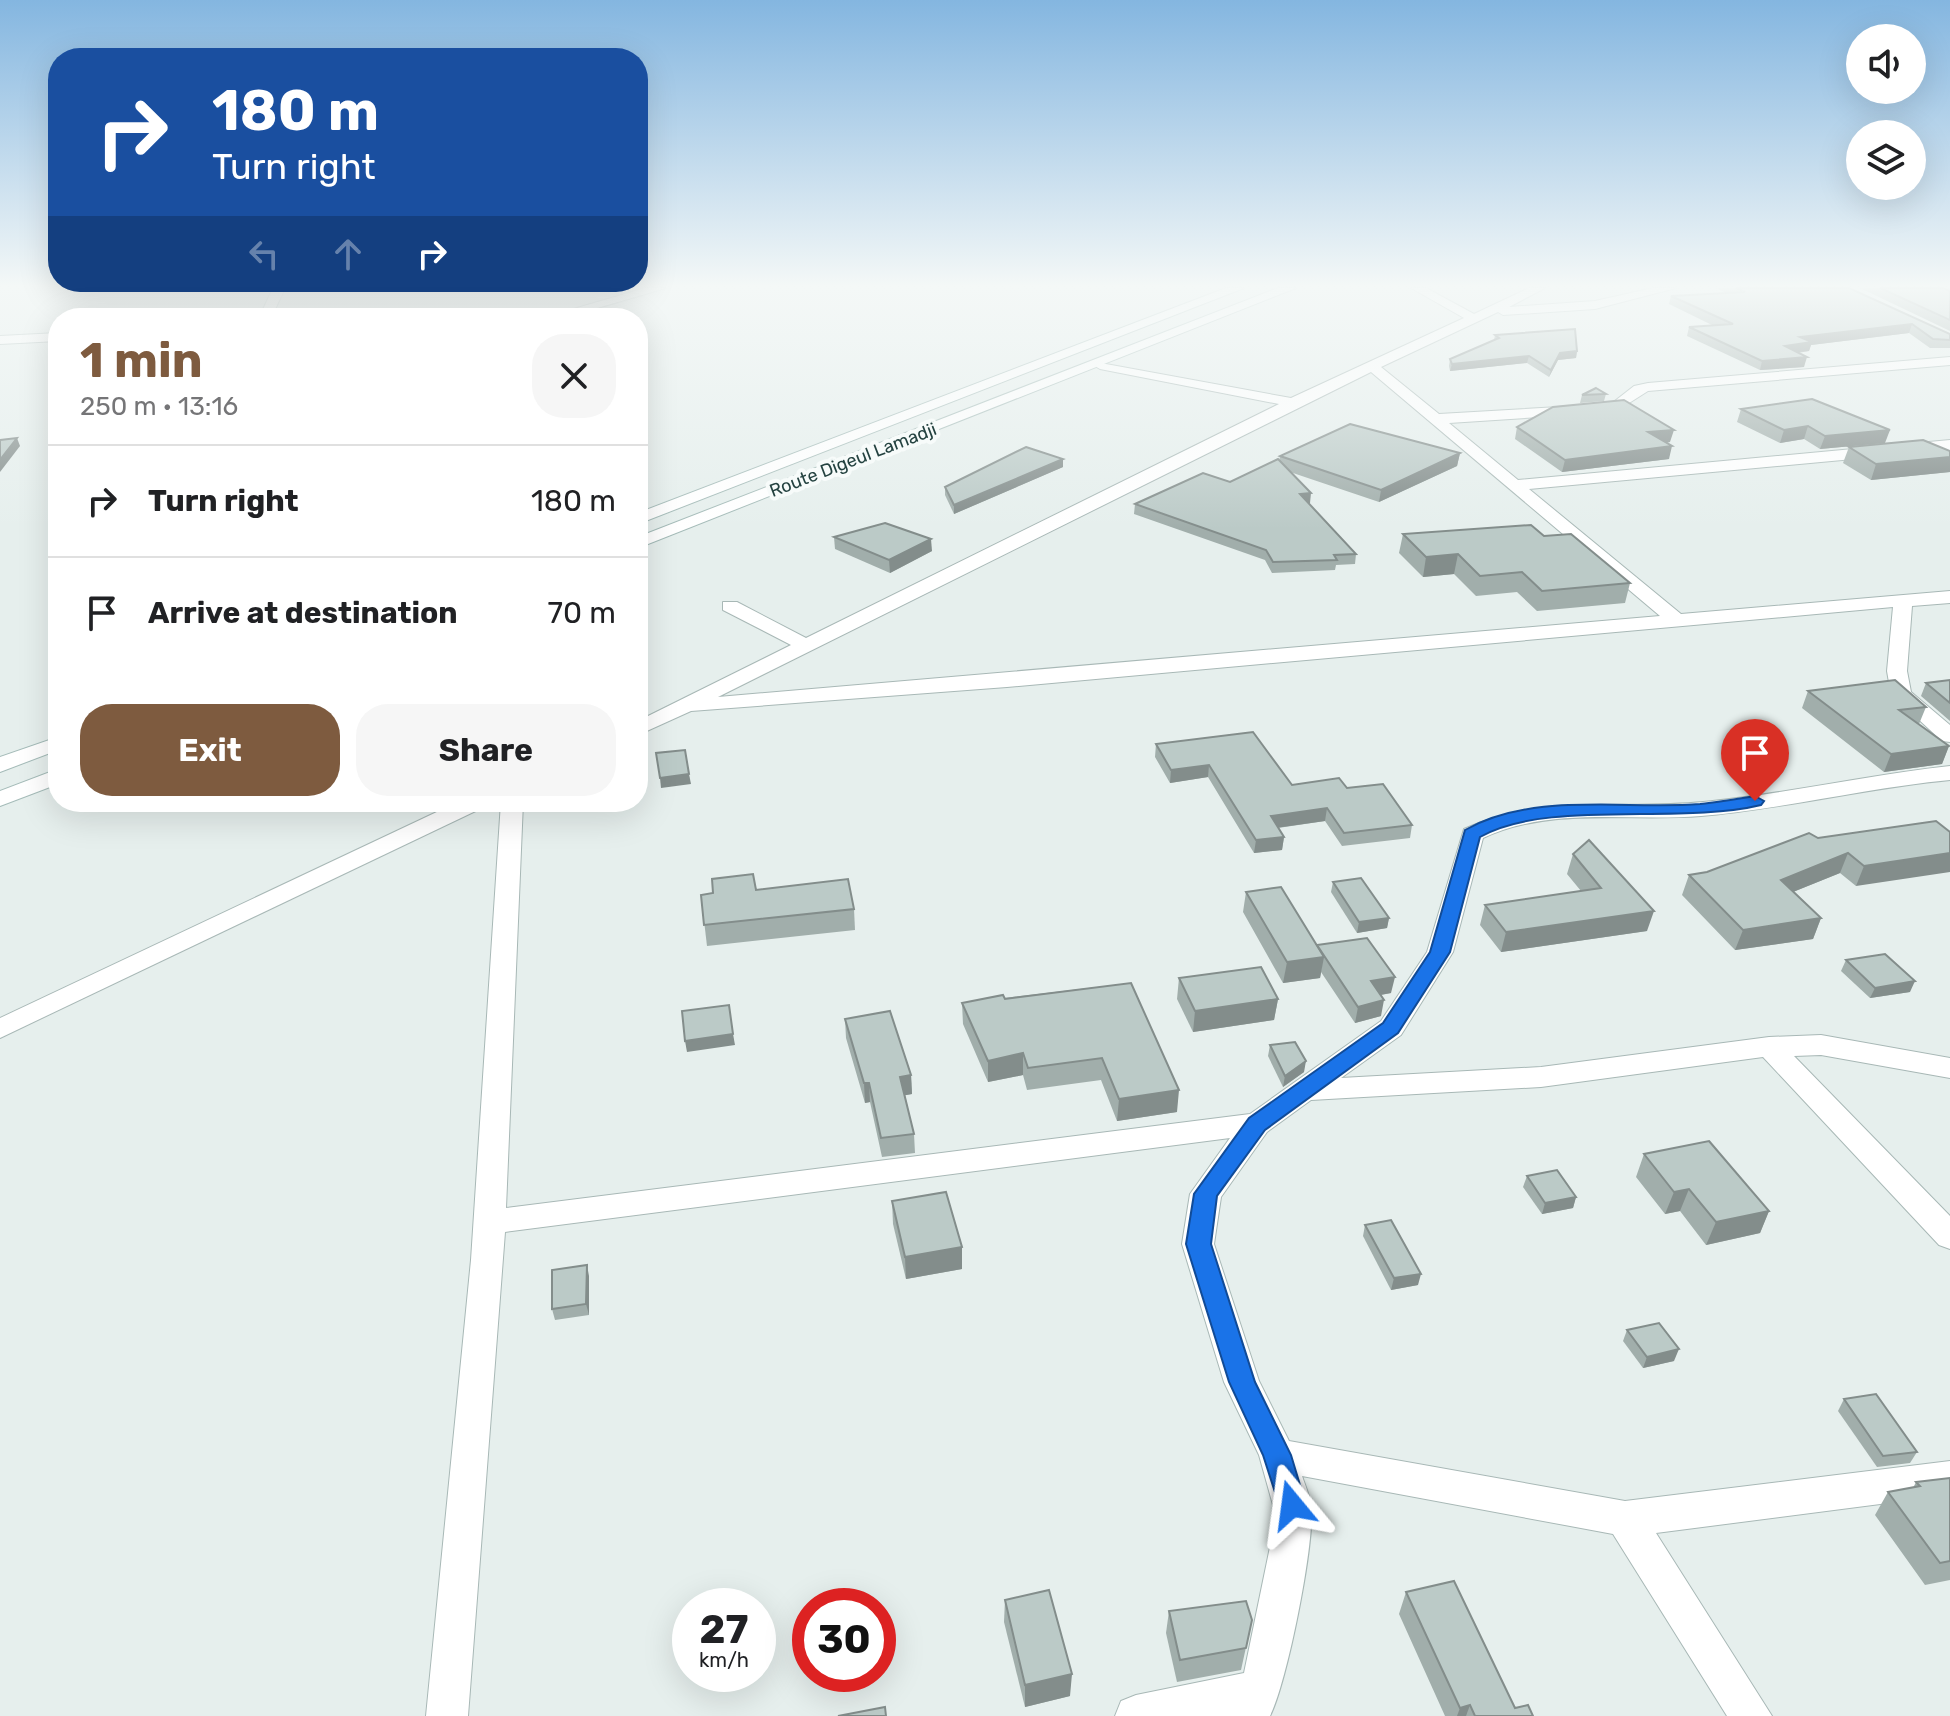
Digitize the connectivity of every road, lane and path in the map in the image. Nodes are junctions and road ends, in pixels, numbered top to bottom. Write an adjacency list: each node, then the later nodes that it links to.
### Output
1 (1030, 368): 11 (street, Route Digeul Lamadji)
2 (1092, 368): 12 (street, Route Digeul Lamadji)
3 (1116, 368): 7 (street)
4 (1365, 368): 7 (street)
5 (1375, 368): 8 (street)
6 (1868, 368): 8 (street)
7 (1293, 403): 17 (street)
8 (1436, 419): 10 (street)
9 (1950, 445): 10 (street)
10 (1515, 485): 16 (street)
11 (648, 515)
12 (648, 539)
13 (1950, 597): 14 (street)
14 (1903, 600): 16 (street); 20 (street)
15 (730, 606): 17 (street)
16 (1674, 618): 18 (street)
17 (809, 647): 18 (street)
18 (693, 705): 19 (street)
19 (648, 725)
20 (1950, 736)
21 (48, 747): 22 (street)
22 (0, 765)
23 (1950, 773): 31 (street)
24 (48, 780): 25 (street)
25 (0, 799)
26 (455, 812): 28 (street)
27 (512, 812): 33 (street)
28 (0, 1029)
29 (1769, 1047): 30 (street); 31 (street); 34 (street)
30 (1950, 1068)
31 (1305, 1090): 32 (street)
32 (1257, 1124): 33 (street); 35 (street)
33 (490, 1222): 39 (street)
34 (1950, 1236)
35 (1277, 1455): 37 (street); 38 (street)
36 (1950, 1478): 37 (street)
37 (1625, 1519): 41 (street)
38 (1254, 1703): 40 (street)
39 (447, 1716)
40 (1136, 1716)
41 (1751, 1716)

